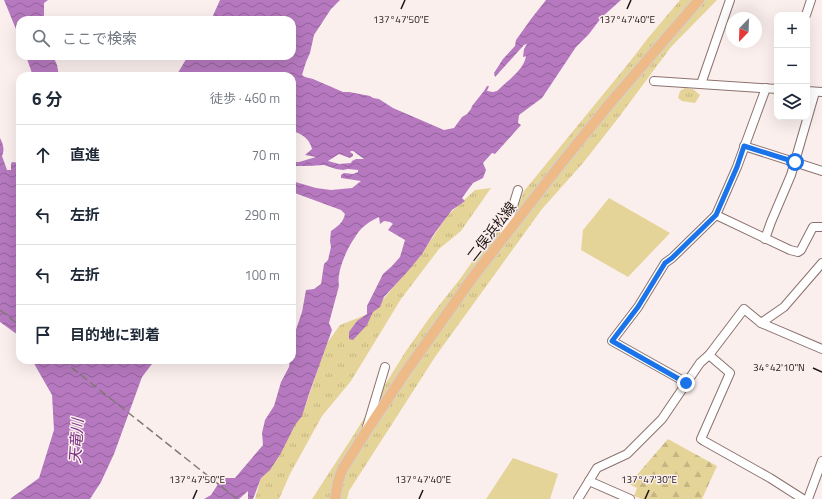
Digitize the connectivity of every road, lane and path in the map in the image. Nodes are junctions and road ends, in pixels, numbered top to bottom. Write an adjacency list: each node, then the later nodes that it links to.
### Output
1 (699, 0): 17 (main road, 二俣浜松線)
2 (730, 0): 6 (street)
3 (811, 0): 4 (street)
4 (807, 12)
5 (654, 81): 6 (street)
6 (701, 84): 7 (street)
7 (766, 88): 8 (street); 10 (street)
8 (774, 89)
9 (815, 92): 11 (street)
10 (744, 146): 11 (street); 14 (street)
11 (795, 162): 12 (street); 16 (street)
12 (822, 171)
13 (518, 190): 17 (street)
14 (716, 215): 16 (street); 23 (street)
15 (822, 227): 16 (street)
16 (765, 238)
17 (502, 240): 24 (main road, 二俣浜松線)
18 (822, 263): 19 (street)
19 (761, 323): 20 (street); 21 (street)
20 (822, 349)
21 (709, 355): 23 (street); 30 (street)
22 (386, 366): 24 (street)
23 (686, 383): 26 (street)
24 (364, 435): 27 (main road, 二俣浜松線)
25 (822, 461): 31 (street)
26 (589, 481): 28 (street); 29 (street)
27 (335, 499)
28 (578, 499)
29 (630, 499)
30 (803, 499)
31 (808, 499)

